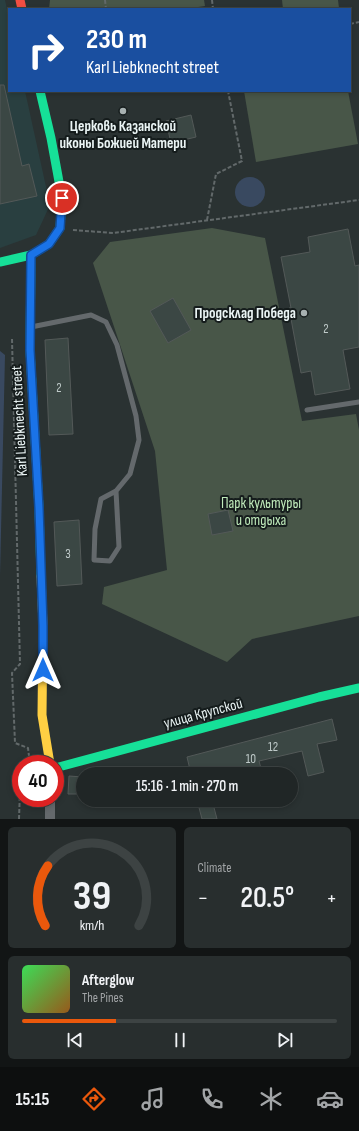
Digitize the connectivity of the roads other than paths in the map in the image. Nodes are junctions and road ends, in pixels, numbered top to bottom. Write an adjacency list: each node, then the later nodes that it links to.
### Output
1 (40, 92): 2 (street)
2 (31, 255): 3 (street); 4 (street, Karl Liebknecht street)
3 (0, 262)
4 (30, 327): 7 (lane); 9 (street, Karl Liebknecht street)
5 (359, 402): 6 (lane)
6 (307, 410)
7 (116, 491): 7 (lane)
8 (359, 688): 10 (street, улица Крупской)
9 (49, 755)
10 (64, 766)
11 (50, 807): 12 (street)
12 (50, 819)

